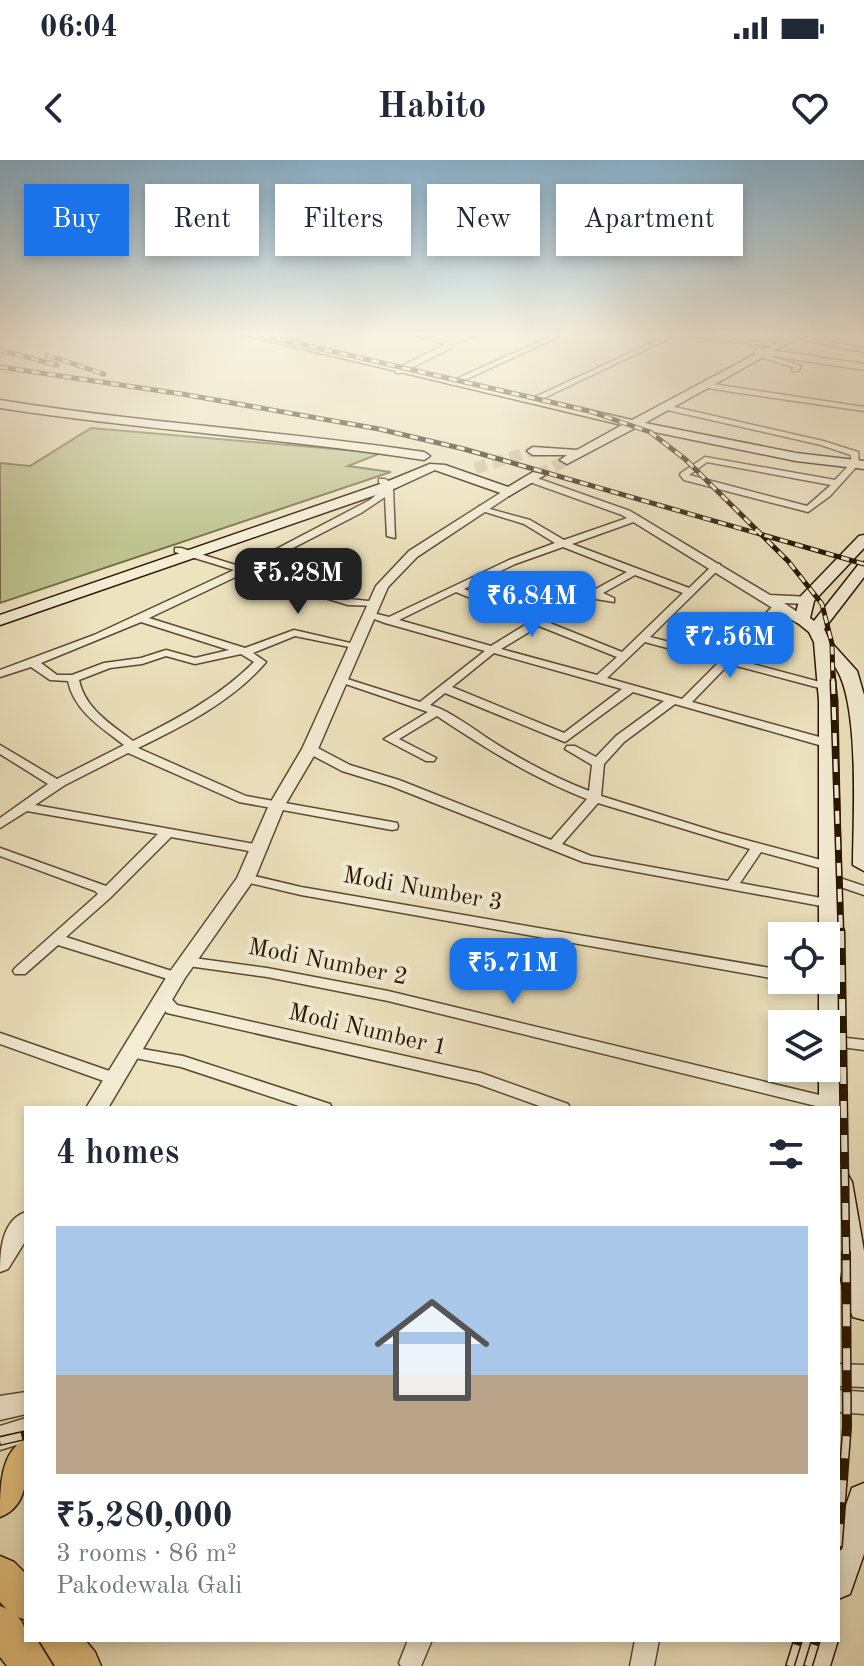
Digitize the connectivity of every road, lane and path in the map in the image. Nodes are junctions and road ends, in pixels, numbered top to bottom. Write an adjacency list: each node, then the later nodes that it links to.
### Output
1 (562, 405): 6 (main road)
2 (570, 405): 6 (main road)
3 (663, 405): 6 (main road)
4 (0, 407): 14 (main road); 14 (main road)
5 (666, 407): 6 (main road); 13 (street)
6 (632, 422): 7 (main road); 8 (main road); 11 (main road); 13 (main road)
7 (673, 433): 8 (main road); 9 (main road)
8 (612, 437): 11 (main road)
9 (724, 443): 12 (street); 13 (main road)
10 (533, 451): 11 (main road)
11 (565, 456)
12 (705, 459): 17 (street); 17 (street)
13 (859, 459): 17 (street)
14 (424, 462): 15 (main road); 15 (main road); 18 (main road)
15 (457, 469): 16 (main road); 19 (main road)
16 (530, 476): 19 (main road); 21 (street)
17 (836, 483)
18 (388, 485): 22 (street); 25 (main road); 28 (street)
19 (509, 492): 20 (street)
20 (482, 508): 24 (street); 38 (street)
21 (636, 518): 24 (street); 26 (street)
22 (392, 536)
23 (864, 539): 35 (main road)
24 (563, 544): 29 (street); 30 (street)
25 (186, 552): 28 (street); 39 (main road); 41 (main road)
26 (717, 566): 32 (street); 33 (street)
27 (864, 567): 44 (main road)
28 (241, 571): 38 (street); 40 (street)
29 (635, 571): 32 (street); 34 (street)
30 (454, 588): 36 (street); 42 (street)
31 (522, 592): 36 (street)
32 (690, 592): 45 (street)
33 (762, 598): 35 (street); 37 (street)
34 (610, 600)
35 (806, 600): 44 (main road)
36 (496, 606): 43 (street)
37 (777, 608): 44 (street); 50 (street)
38 (372, 609): 42 (street); 46 (street)
39 (0, 612)
40 (143, 619): 48 (street); 51 (street)
41 (0, 620)
42 (389, 621): 47 (street)
43 (536, 623): 47 (street); 49 (street)
44 (813, 630): 58 (main road); 62 (main road)
45 (643, 638): 49 (street); 50 (street)
46 (355, 647): 48 (street); 54 (street)
47 (492, 650): 55 (street); 56 (street)
48 (243, 652): 53 (street); 64 (street)
49 (624, 656): 55 (street)
50 (726, 661): 58 (street); 59 (street)
51 (33, 663): 52 (street); 53 (street)
52 (0, 674)
53 (73, 678): 64 (street)
54 (340, 680): 60 (street); 66 (street)
55 (599, 680): 57 (street)
56 (444, 688): 57 (street); 60 (street)
57 (630, 689): 59 (street)
58 (827, 694): 62 (main road); 63 (main road)
59 (678, 703): 63 (street); 69 (street)
60 (423, 705): 61 (street)
61 (437, 711): 68 (street); 71 (street)
62 (862, 712): 81 (main road)
63 (830, 744): 82 (main road)
64 (130, 747): 70 (street); 72 (street)
65 (0, 749): 70 (street)
66 (310, 749): 72 (street); 77 (street)
67 (571, 749): 69 (street)
68 (430, 758)
69 (598, 763): 71 (street)
70 (57, 784): 73 (street)
71 (595, 798): 77 (street); 78 (street)
72 (277, 805): 75 (street); 79 (street)
73 (28, 807): 74 (street); 76 (street)
74 (0, 824)
75 (392, 826)
76 (167, 833): 79 (street); 86 (street)
77 (553, 846): 84 (street)
78 (757, 848): 82 (street); 84 (street)
79 (260, 849): 83 (street)
80 (0, 852): 86 (street)
81 (864, 865)
82 (831, 873): 85 (street); 87 (main road)
83 (246, 878): 90 (street); 92 (street, Modi Number 3)
84 (733, 884): 87 (street)
85 (864, 891)
86 (105, 895): 89 (street)
87 (832, 904): 88 (main road)
88 (829, 922)
89 (56, 939): 91 (street); 93 (street)
90 (186, 962): 93 (street); 104 (street, Modi Number 2)
91 (20, 971)
92 (768, 973)
93 (176, 977): 94 (street)
94 (164, 1000): 98 (street); 103 (street, Modi Number 1)
95 (0, 1038): 99 (street)
96 (840, 1042): 97 (street)
97 (864, 1045)
98 (131, 1052): 99 (street); 102 (street)
99 (115, 1079): 101 (street)
100 (831, 1082): 104 (main road)
101 (98, 1106)
102 (318, 1106)
103 (556, 1106)
104 (832, 1106)
105 (840, 1199): 108 (main road)
106 (24, 1224): 107 (street)
107 (0, 1262)
108 (864, 1308)
109 (840, 1375): 110 (street)
110 (864, 1376)
111 (840, 1401): 112 (street)
112 (864, 1403)
113 (24, 1431): 114 (street)
114 (0, 1438)
115 (24, 1458): 117 (main road)
116 (864, 1499): 119 (main road)
117 (0, 1500)
118 (0, 1575): 120 (main road)
119 (840, 1576)
120 (24, 1599)
121 (0, 1626): 127 (main road)
122 (61, 1642): 128 (main road)
123 (419, 1642): 126 (street)
124 (647, 1642): 129 (street)
125 (819, 1642): 130 (main road)
126 (411, 1663)
127 (33, 1666)
128 (81, 1666)
129 (642, 1666)
130 (812, 1666)

